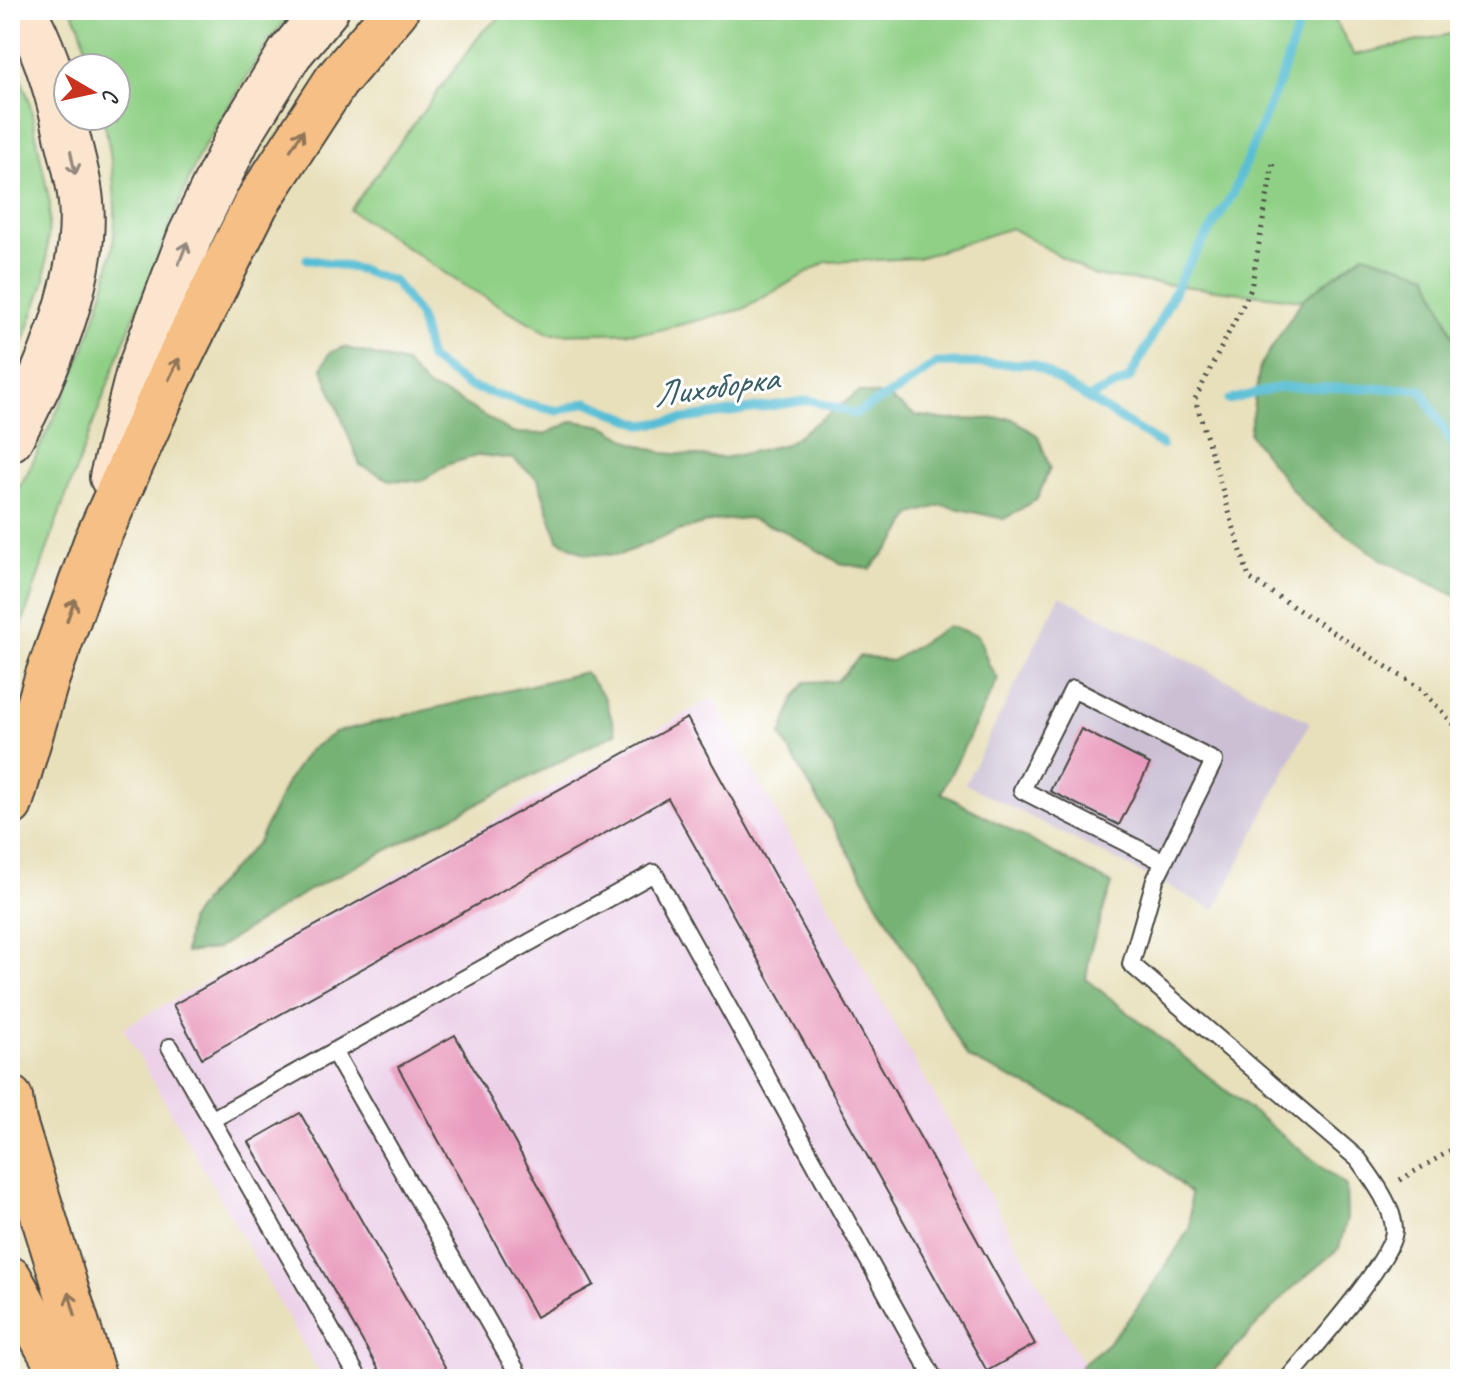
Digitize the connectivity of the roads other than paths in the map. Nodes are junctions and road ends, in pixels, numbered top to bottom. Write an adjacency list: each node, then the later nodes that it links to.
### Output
1 (23, 10): 4 (main road, one-way to 4)
2 (326, 10): 5 (main road, one-way to 2)
3 (396, 10): 5 (highway, one-way to 3)
4 (10, 439)
5 (96, 542): 6 (highway, one-way to 5)
6 (10, 804)
7 (1164, 862): 7 (lane); 18 (lane)
8 (170, 1047): 11 (lane)
9 (334, 1052): 11 (lane); 13 (lane); 17 (lane)
10 (10, 1098): 15 (highway, one-way to 10)
11 (211, 1120): 16 (lane)
12 (10, 1279): 14 (highway)
13 (934, 1378)
14 (65, 1379)
15 (94, 1379)
16 (359, 1379)
17 (521, 1379)
18 (1288, 1379)

